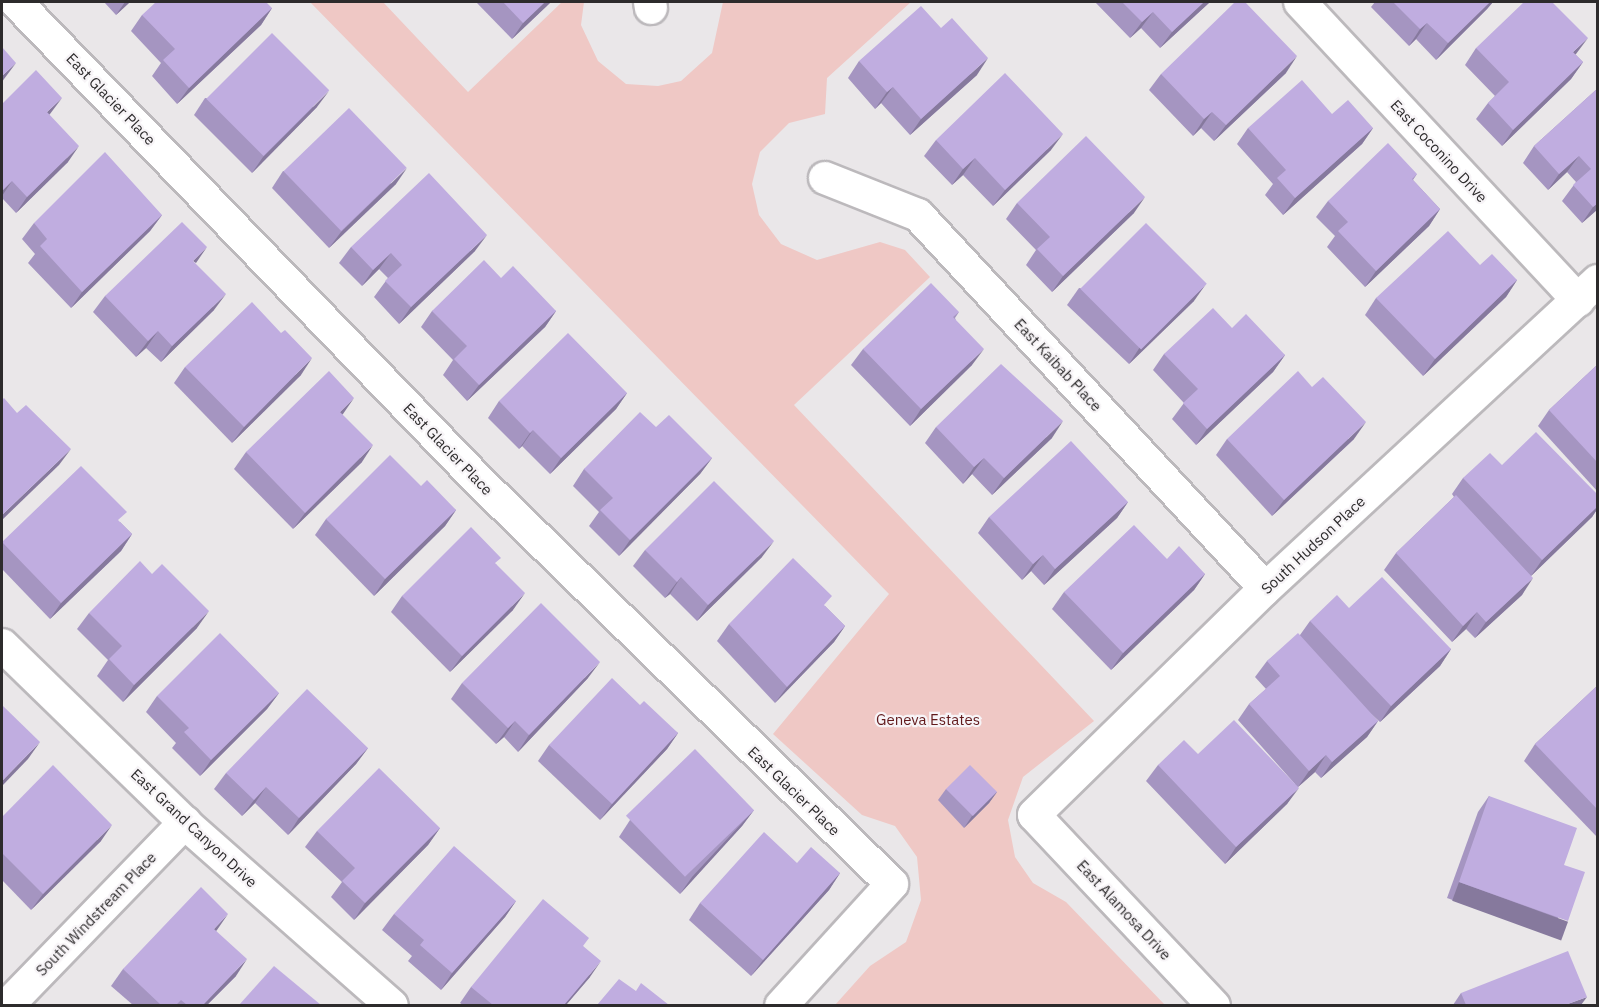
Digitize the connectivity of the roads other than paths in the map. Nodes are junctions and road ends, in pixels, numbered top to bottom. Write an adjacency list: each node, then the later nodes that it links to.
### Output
1 (16, 2): 11 (street, East Glacier Place)
2 (1300, 2): 4 (street, East Coconino Drive)
3 (825, 178): 5 (street, East Kaibab Place)
4 (1588, 290): 5 (street, South Hudson Place)
5 (1265, 588): 7 (street, South Hudson Place)
6 (2, 645): 8 (street, East Grand Canyon Drive)
7 (1034, 815): 12 (street, East Alamosa Drive)
8 (185, 822): 9 (street, South Windstream Place); 10 (street, East Grand Canyon Drive)
9 (8, 1005)
10 (392, 1005)
11 (781, 1005)
12 (1214, 1005)

